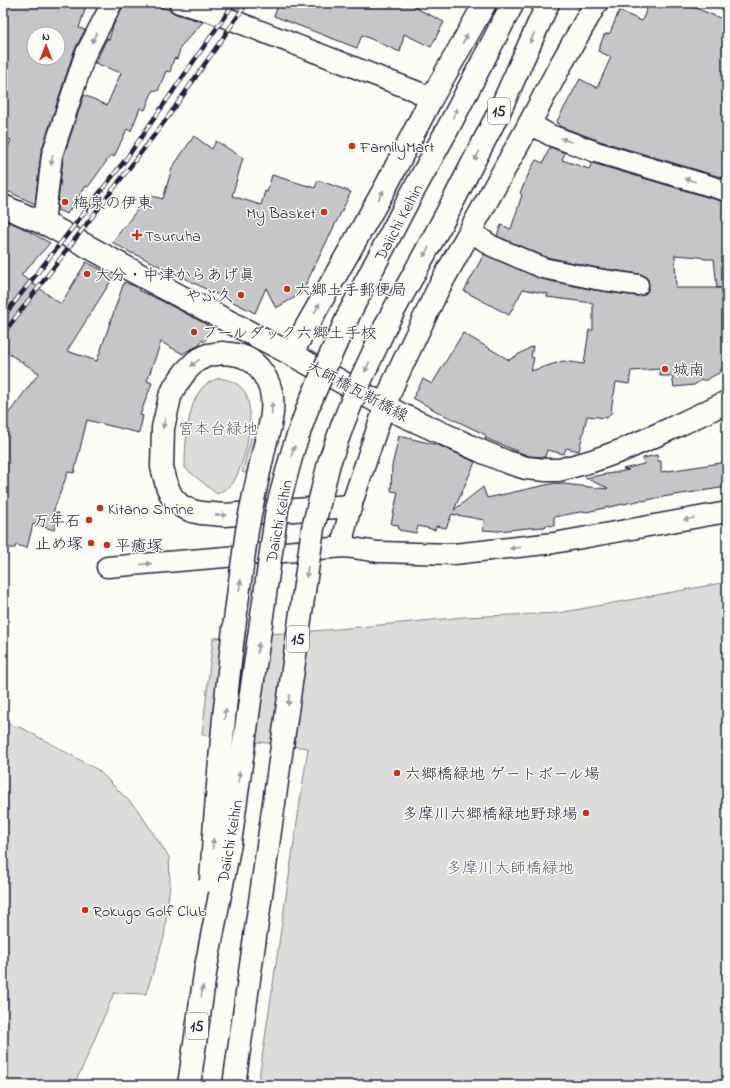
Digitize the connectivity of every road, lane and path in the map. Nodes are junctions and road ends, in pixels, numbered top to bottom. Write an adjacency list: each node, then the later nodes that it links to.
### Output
1 (112, 3): 12 (street, one-way to 12)
2 (179, 3): 7 (street)
3 (485, 3): 8 (main road, one-way to 3)
4 (513, 3): 22 (main road, Daiichi Keihin / 15, one-way to 4, bridge)
5 (548, 3): 24 (main road, 15, one-way to 24, bridge)
6 (596, 3): 9 (main road)
7 (217, 8): 8 (street)
8 (430, 101): 15 (main road, one-way to 8)
9 (529, 123): 10 (street, one-way to 9); 13 (main road)
10 (727, 192)
11 (3, 206): 12 (main road, 大師橋瓦斯橋線)
12 (44, 223): 15 (main road, 大師橋瓦斯橋線)
13 (470, 231): 14 (street); 17 (main road)
14 (638, 285)
15 (291, 354): 17 (main road, 大師橋瓦斯橋線)
16 (727, 402): 17 (main road, 大師橋瓦斯橋線)
17 (385, 405): 18 (street)
18 (352, 506): 20 (street); 22 (main road, one-way to 18, bridge)
19 (727, 512): 20 (street, one-way to 20)
20 (344, 547): 21 (street, one-way to 20)
21 (107, 567)
22 (206, 967): 23 (main road, Daiichi Keihin / 15, one-way to 22)
23 (189, 1085)
24 (234, 1085)

